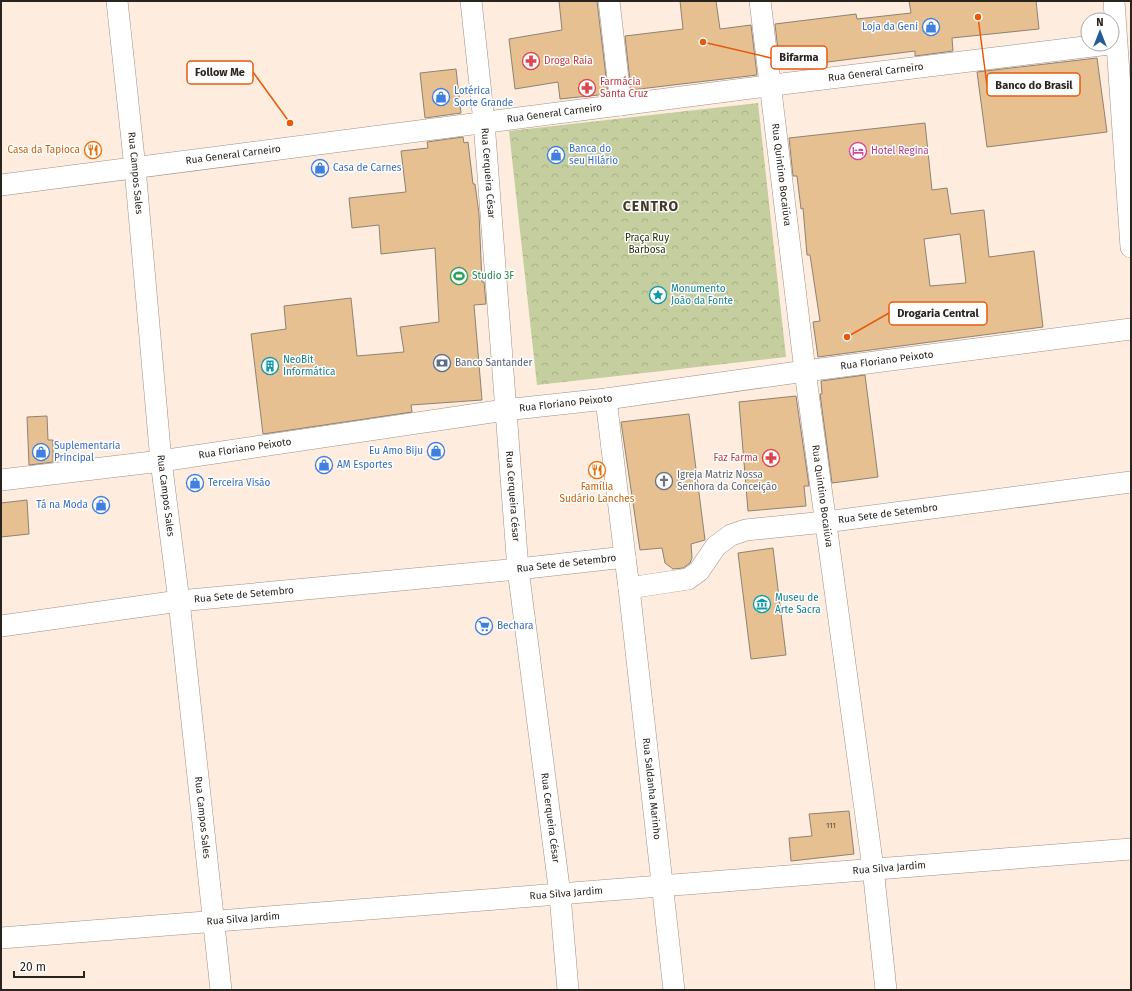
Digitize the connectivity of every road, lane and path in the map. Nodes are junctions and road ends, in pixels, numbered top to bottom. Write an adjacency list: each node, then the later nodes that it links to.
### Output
1 (117, 1): 12 (street, Rua Campos Sales)
2 (471, 1): 11 (street, Rua Cerqueira César)
3 (609, 1): 10 (street)
4 (760, 1): 9 (street, Rua Quintino Bocaiúva)
5 (1114, 1): 6 (street)
6 (1115, 12)
7 (1080, 48): 9 (street, Rua General Carneiro)
8 (1118, 52): 14 (street)
9 (769, 86): 10 (street, Rua General Carneiro); 16 (street, Rua Quintino Bocaiúva)
10 (621, 105): 11 (street, Rua General Carneiro)
11 (484, 122): 12 (street, Rua General Carneiro); 18 (street, Rua Cerqueira César)
12 (135, 168): 13 (street, Rua General Carneiro); 19 (street, Rua Campos Sales)
13 (1, 185)
14 (1131, 248)
15 (1131, 329): 16 (street, Rua Floriano Peixoto)
16 (805, 371): 17 (street, Rua Floriano Peixoto); 22 (street, Rua Quintino Bocaiúva)
17 (606, 399): 18 (street, Rua Floriano Peixoto); 23 (street)
18 (505, 410): 19 (street, Rua Floriano Peixoto); 24 (street, Rua Cerqueira César)
19 (161, 461): 20 (street, Rua Floriano Peixoto); 26 (street, Rua Campos Sales)
20 (1, 480)
21 (1131, 482): 22 (street, Rua Sete de Setembro)
22 (825, 522): 25 (street, Rua Sete de Setembro); 29 (street, Rua Quintino Bocaiúva)
23 (626, 557): 24 (street, Rua Sete de Setembro); 25 (street, Rua Sete de Setembro)
24 (518, 569): 26 (street, Rua Sete de Setembro); 31 (street, Rua Cerqueira César)
25 (629, 588): 30 (street, Rua Saldanha Marinho)
26 (179, 601): 27 (street, Rua Sete de Setembro); 32 (street, Rua Campos Sales)
27 (1, 626)
28 (1131, 849): 29 (street, Rua Silva Jardim)
29 (873, 868): 30 (street, Rua Silva Jardim); 37 (street, Rua Quintino Bocaiúva)
30 (664, 887): 31 (street, Rua Silva Jardim); 36 (street, Rua Saldanha Marinho)
31 (560, 896): 32 (street, Rua Silva Jardim); 35 (street, Rua Cerqueira César)
32 (214, 922): 33 (street, Rua Silva Jardim); 34 (street, Rua Campos Sales)
33 (1, 938)
34 (221, 990)
35 (568, 990)
36 (674, 990)
37 (886, 990)

